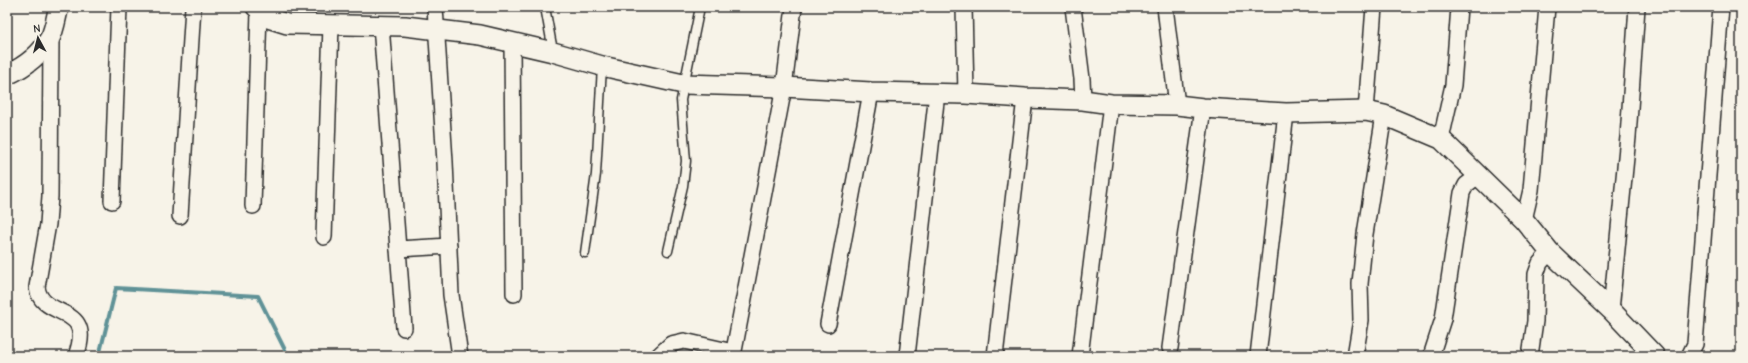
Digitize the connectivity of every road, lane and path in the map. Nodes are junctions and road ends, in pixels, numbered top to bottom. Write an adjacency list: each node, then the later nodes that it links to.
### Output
1 (59, 7): 20 (street)
2 (119, 7): 40 (street)
3 (193, 7): 42 (street)
4 (435, 7): 19 (street)
5 (545, 7): 22 (lane)
6 (700, 7): 25 (lane)
7 (794, 7): 26 (street)
8 (964, 7): 29 (street)
9 (1073, 7): 31 (street)
10 (1165, 7): 33 (street)
11 (1374, 7): 35 (street)
12 (1459, 7): 38 (street)
13 (1547, 7): 43 (street)
14 (1637, 7): 51 (street)
15 (1721, 7): 67 (street)
16 (257, 9): 18 (street); 41 (street)
17 (381, 24): 18 (street); 19 (street); 46 (street)
18 (331, 25): 44 (street)
19 (437, 29): 21 (street); 45 (street)
20 (50, 37): 24 (street); 56 (street)
21 (512, 42): 22 (street); 50 (street)
22 (554, 52): 23 (street)
23 (602, 66): 25 (street); 49 (lane)
24 (7, 75)
25 (683, 84): 26 (street); 47 (lane)
26 (784, 87): 27 (street); 55 (street)
27 (871, 92): 28 (street); 52 (street)
28 (937, 93): 29 (street); 59 (street)
29 (966, 94): 30 (street)
30 (1025, 98): 31 (street); 60 (street)
31 (1084, 100): 32 (street)
32 (1111, 104): 33 (street); 61 (street)
33 (1176, 105): 34 (street)
34 (1203, 108): 36 (street); 54 (street)
35 (1366, 111): 36 (street); 37 (street)
36 (1286, 113): 62 (street)
37 (1384, 115): 38 (street); 63 (street)
38 (1440, 138): 39 (street)
39 (1479, 175): 43 (street); 64 (street)
40 (112, 201)
41 (253, 206)
42 (180, 216)
43 (1524, 220): 48 (street)
44 (324, 237)
45 (449, 246): 46 (street); 57 (street)
46 (398, 249): 53 (street)
47 (668, 251)
48 (1550, 252): 51 (street); 65 (street)
49 (585, 253)
50 (514, 294)
51 (1610, 310): 66 (street)
52 (828, 324)
53 (404, 328)
54 (1170, 348)
55 (733, 354): 58 (street)
56 (76, 356)
57 (460, 356)
58 (658, 356)
59 (907, 356)
60 (995, 356)
61 (1080, 356)
62 (1258, 356)
63 (1355, 356)
64 (1431, 356)
65 (1530, 356)
66 (1655, 356)
67 (1689, 356)

